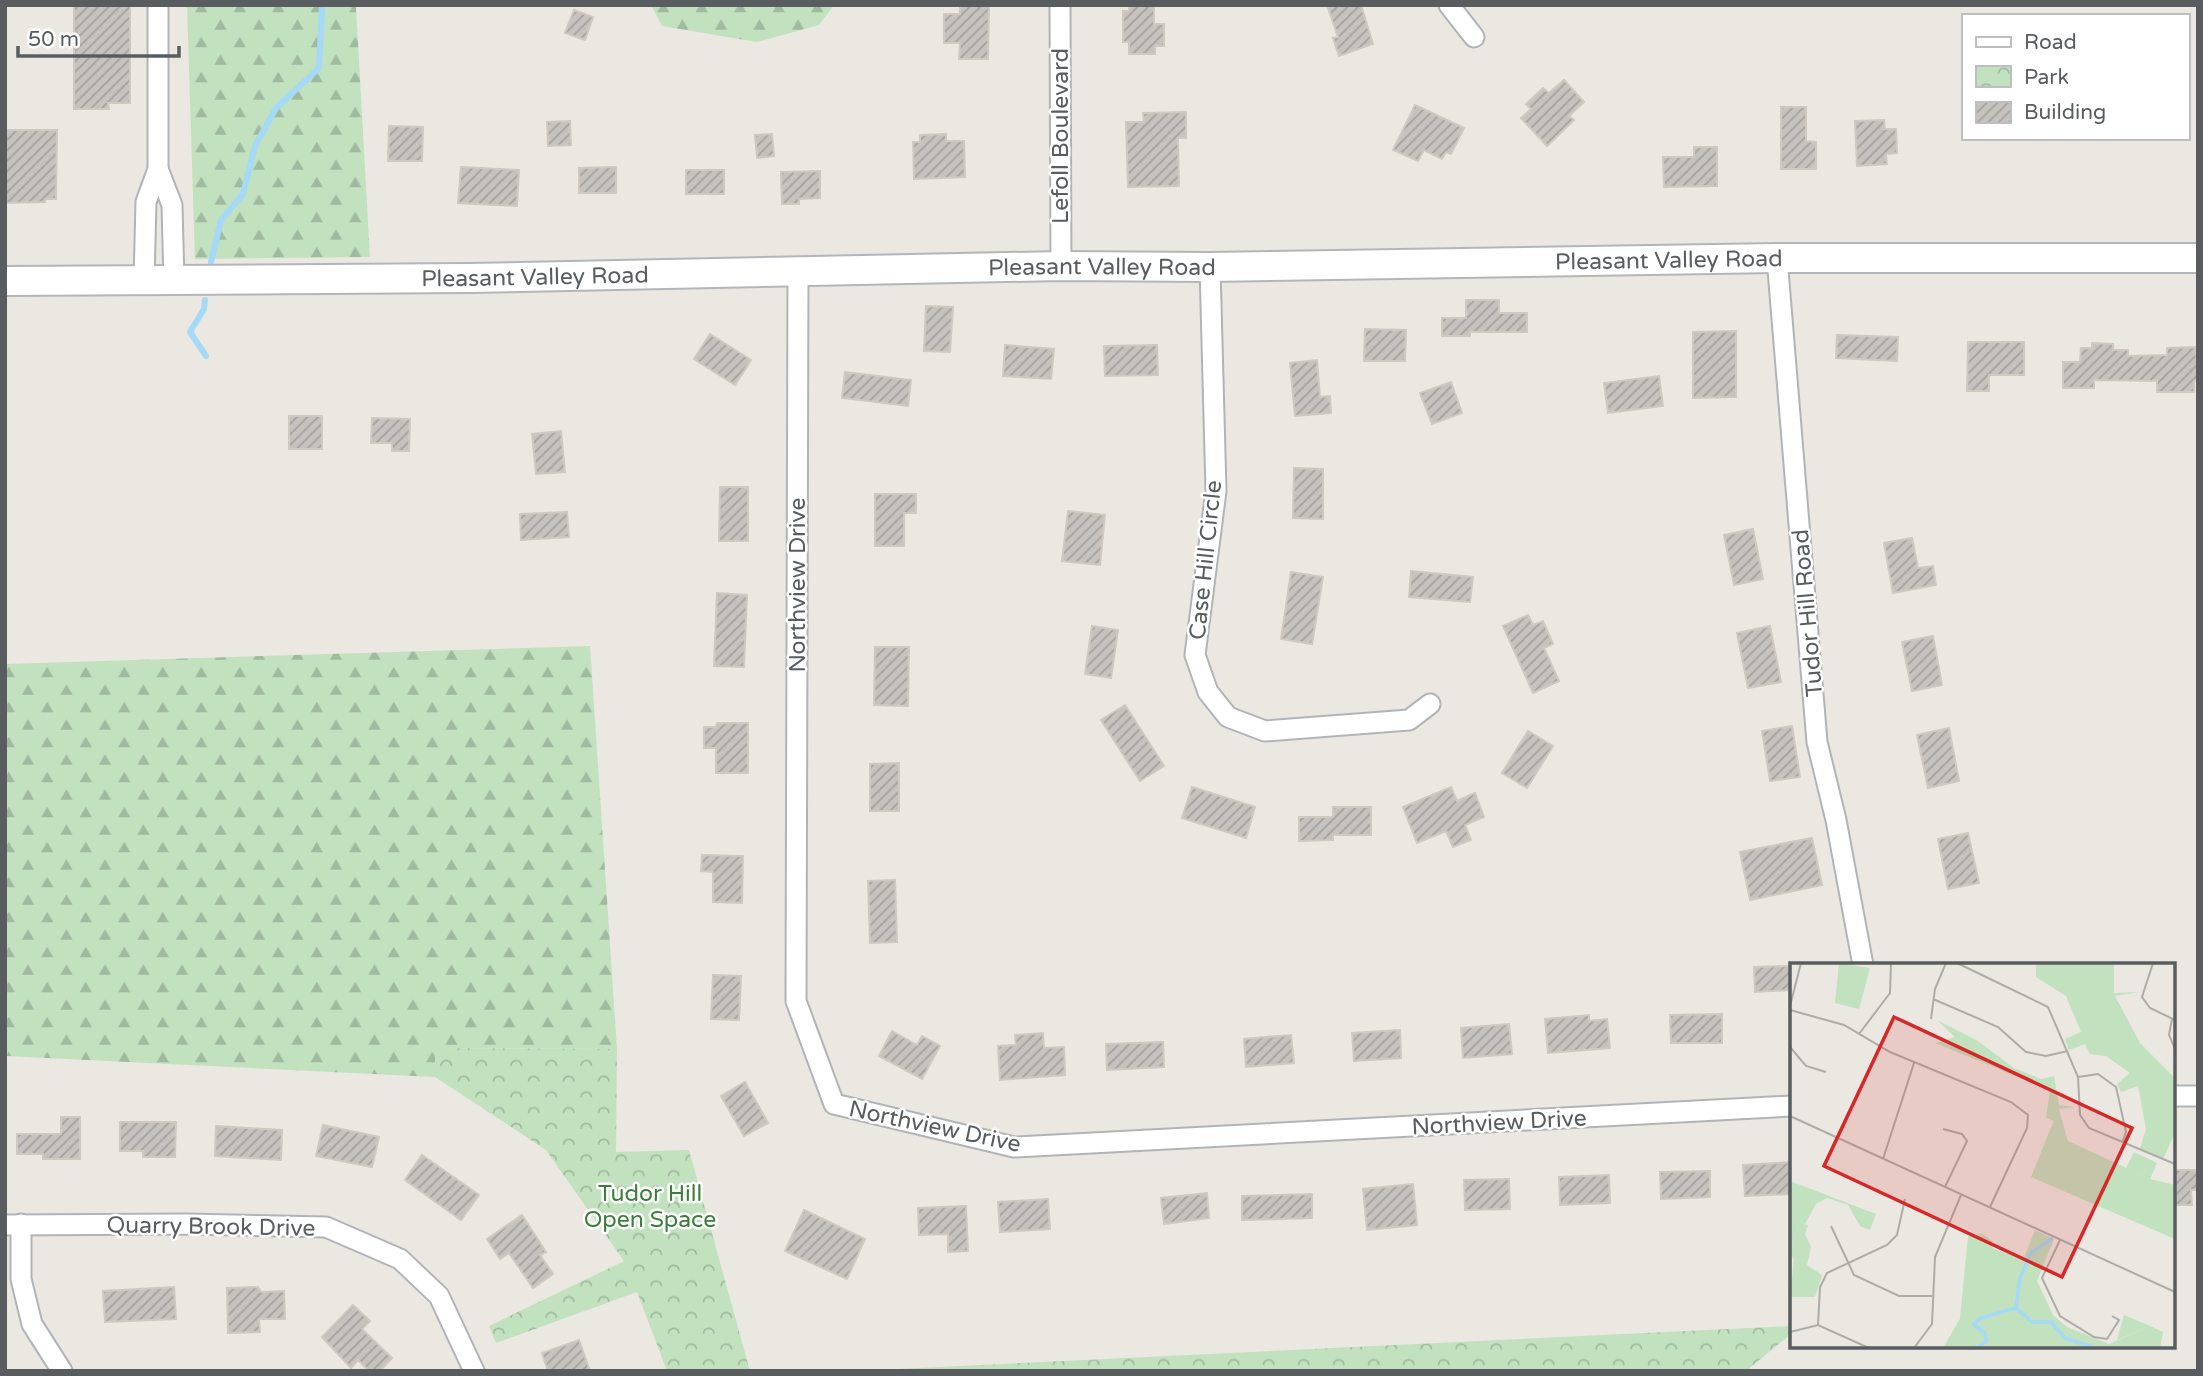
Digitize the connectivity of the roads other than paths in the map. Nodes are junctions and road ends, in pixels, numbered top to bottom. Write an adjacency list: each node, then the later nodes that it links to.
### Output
1 (158, 5): 5 (street)
2 (1060, 5): 8 (street, Lefoll Boulevard)
3 (1449, 5): 4 (street)
4 (1474, 37)
5 (158, 169): 12 (street); 13 (street)
6 (1777, 258): 7 (main road, Pleasant Valley Road); 9 (main road, Pleasant Valley Road); 15 (street, Tudor Hill Road)
7 (2198, 258)
8 (1061, 266): 9 (main road, Pleasant Valley Road); 10 (main road, Pleasant Valley Road)
9 (1210, 267): 14 (street, Case Hill Circle)
10 (798, 271): 13 (main road, Pleasant Valley Road); 18 (street, Northview Drive)
11 (5, 281): 12 (main road, Pleasant Valley Road)
12 (144, 281): 13 (main road, Pleasant Valley Road)
13 (174, 282)
14 (1430, 704)
15 (1863, 963)
16 (2175, 1096): 17 (street)
17 (2198, 1096)
18 (1790, 1106)
19 (13, 1225): 20 (street); 21 (street, Quarry Brook Drive)
20 (62, 1371)
21 (474, 1371)

